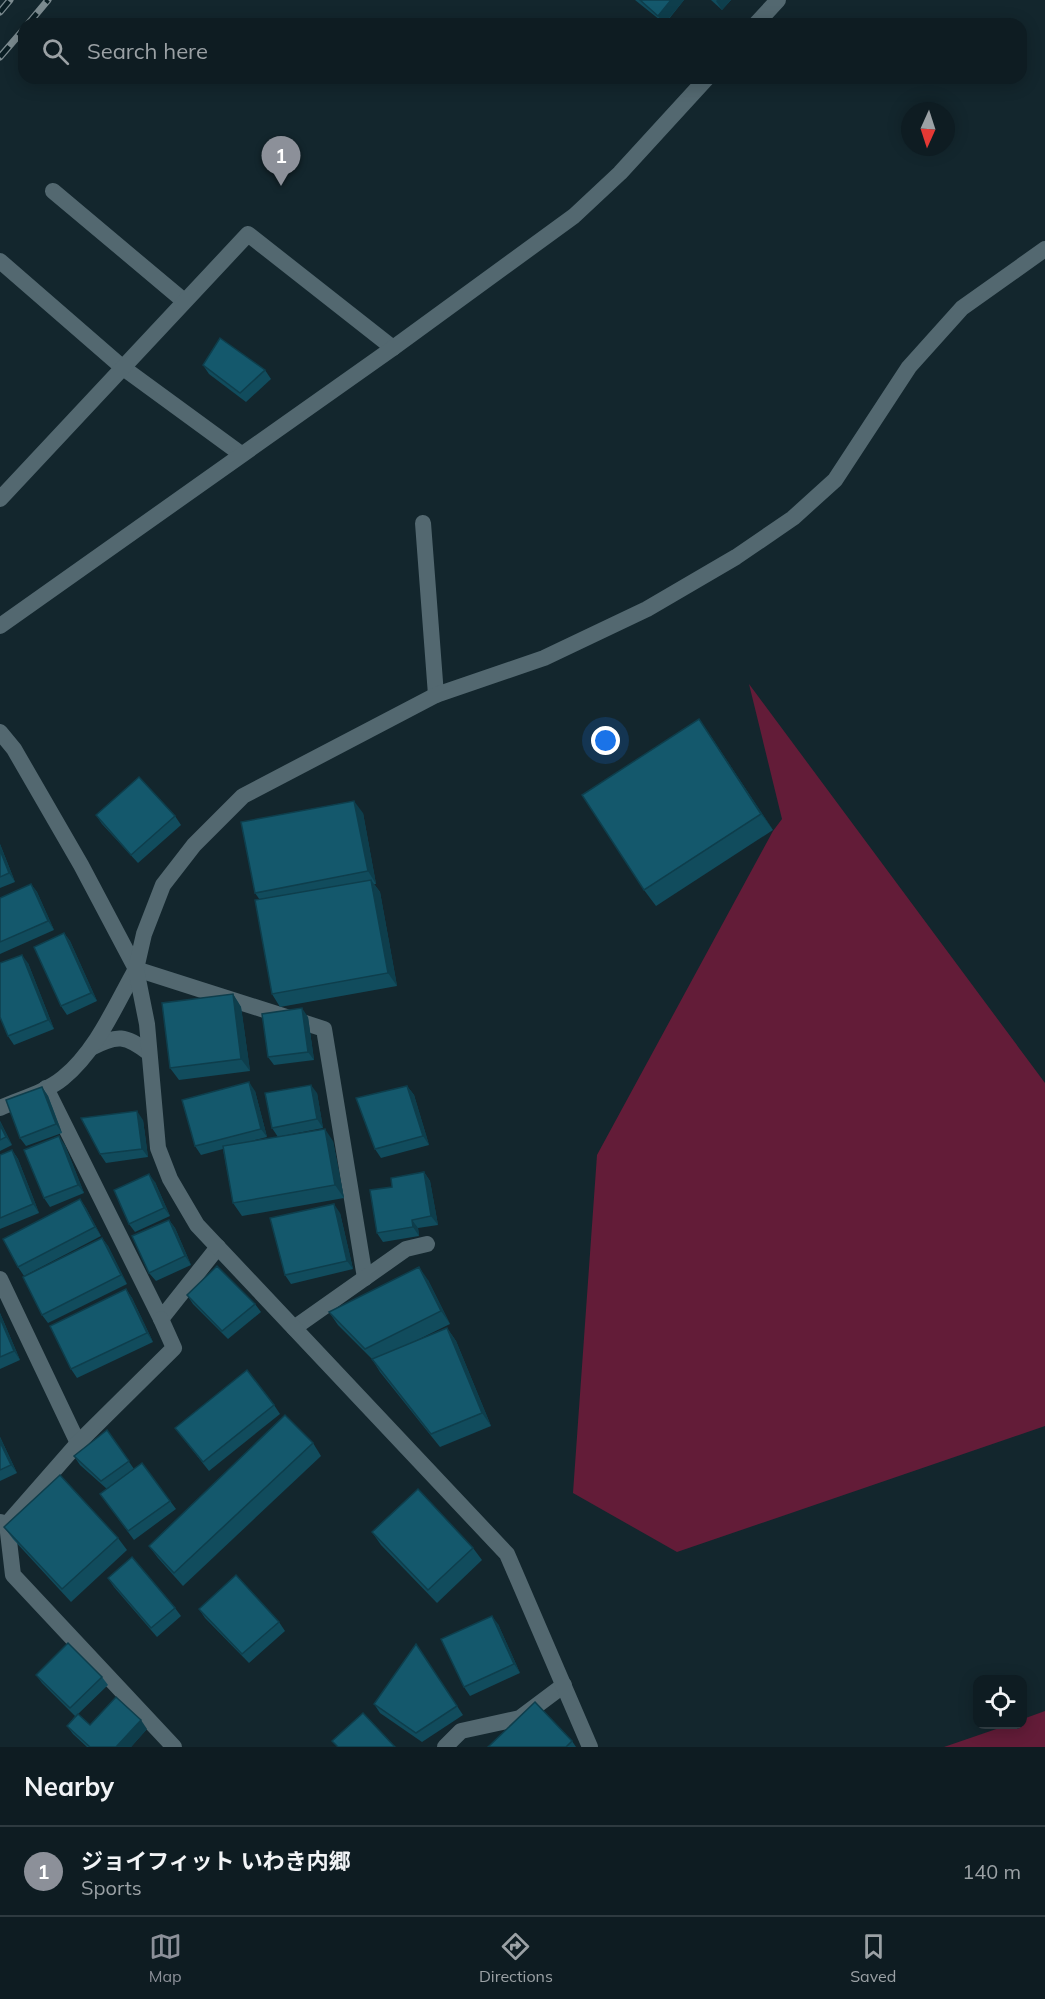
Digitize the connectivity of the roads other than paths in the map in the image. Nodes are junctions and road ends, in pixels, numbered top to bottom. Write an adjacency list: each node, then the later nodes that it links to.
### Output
1 (778, 0): 2 (street)
2 (762, 18)
3 (702, 84): 8 (street)
4 (53, 191): 7 (street)
5 (1045, 249): 14 (street)
6 (0, 261): 9 (street)
7 (184, 301): 8 (street); 9 (street)
8 (393, 348): 10 (street)
9 (122, 367): 10 (street); 11 (street)
10 (241, 454): 13 (street)
11 (0, 499)
12 (423, 523): 14 (street)
13 (0, 626)
14 (436, 695): 16 (street)
15 (0, 732): 16 (street)
16 (136, 969): 17 (street); 18 (street); 23 (street)
17 (90, 1048): 18 (street); 19 (street)
18 (149, 1053): 22 (street)
19 (46, 1088): 20 (street); 25 (street)
20 (0, 1108)
21 (427, 1244): 23 (street)
22 (218, 1247): 25 (street); 26 (street)
23 (365, 1278): 26 (street)
24 (0, 1279): 27 (street)
25 (160, 1319): 27 (street)
26 (294, 1328): 29 (street)
27 (78, 1443): 28 (street)
28 (3, 1523): 30 (street)
29 (564, 1685): 31 (street); 32 (street)
30 (174, 1747)
31 (445, 1747)
32 (590, 1747)

